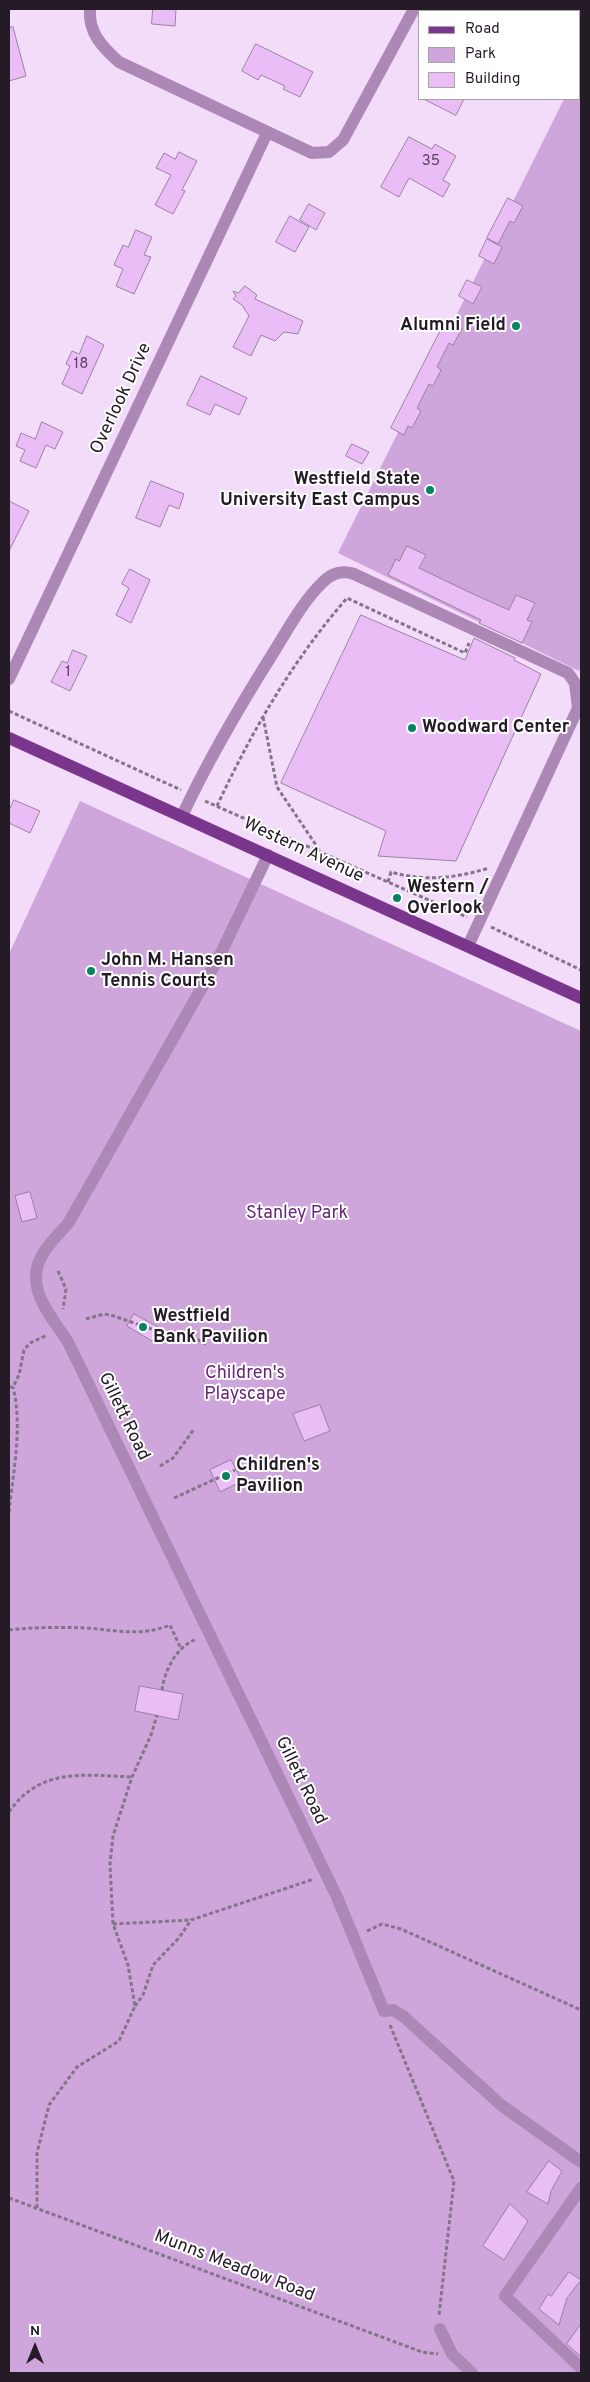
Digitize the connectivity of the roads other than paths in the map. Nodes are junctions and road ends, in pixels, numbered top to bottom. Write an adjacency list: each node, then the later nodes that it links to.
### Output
1 (90, 9): 3 (street)
2 (414, 9): 3 (street)
3 (267, 133): 4 (street, Overlook Drive)
4 (9, 679)
5 (580, 704): 7 (street); 9 (street)
6 (9, 738): 7 (main road, Western Avenue)
7 (182, 816): 8 (main road, Western Avenue)
8 (268, 855): 9 (main road, Western Avenue); 11 (street, Gillett Road)
9 (468, 946): 10 (main road, Western Avenue)
10 (581, 998)
11 (581, 2162)
12 (581, 2188): 14 (street)
13 (440, 2329): 15 (street)
14 (581, 2368)
15 (472, 2373)

